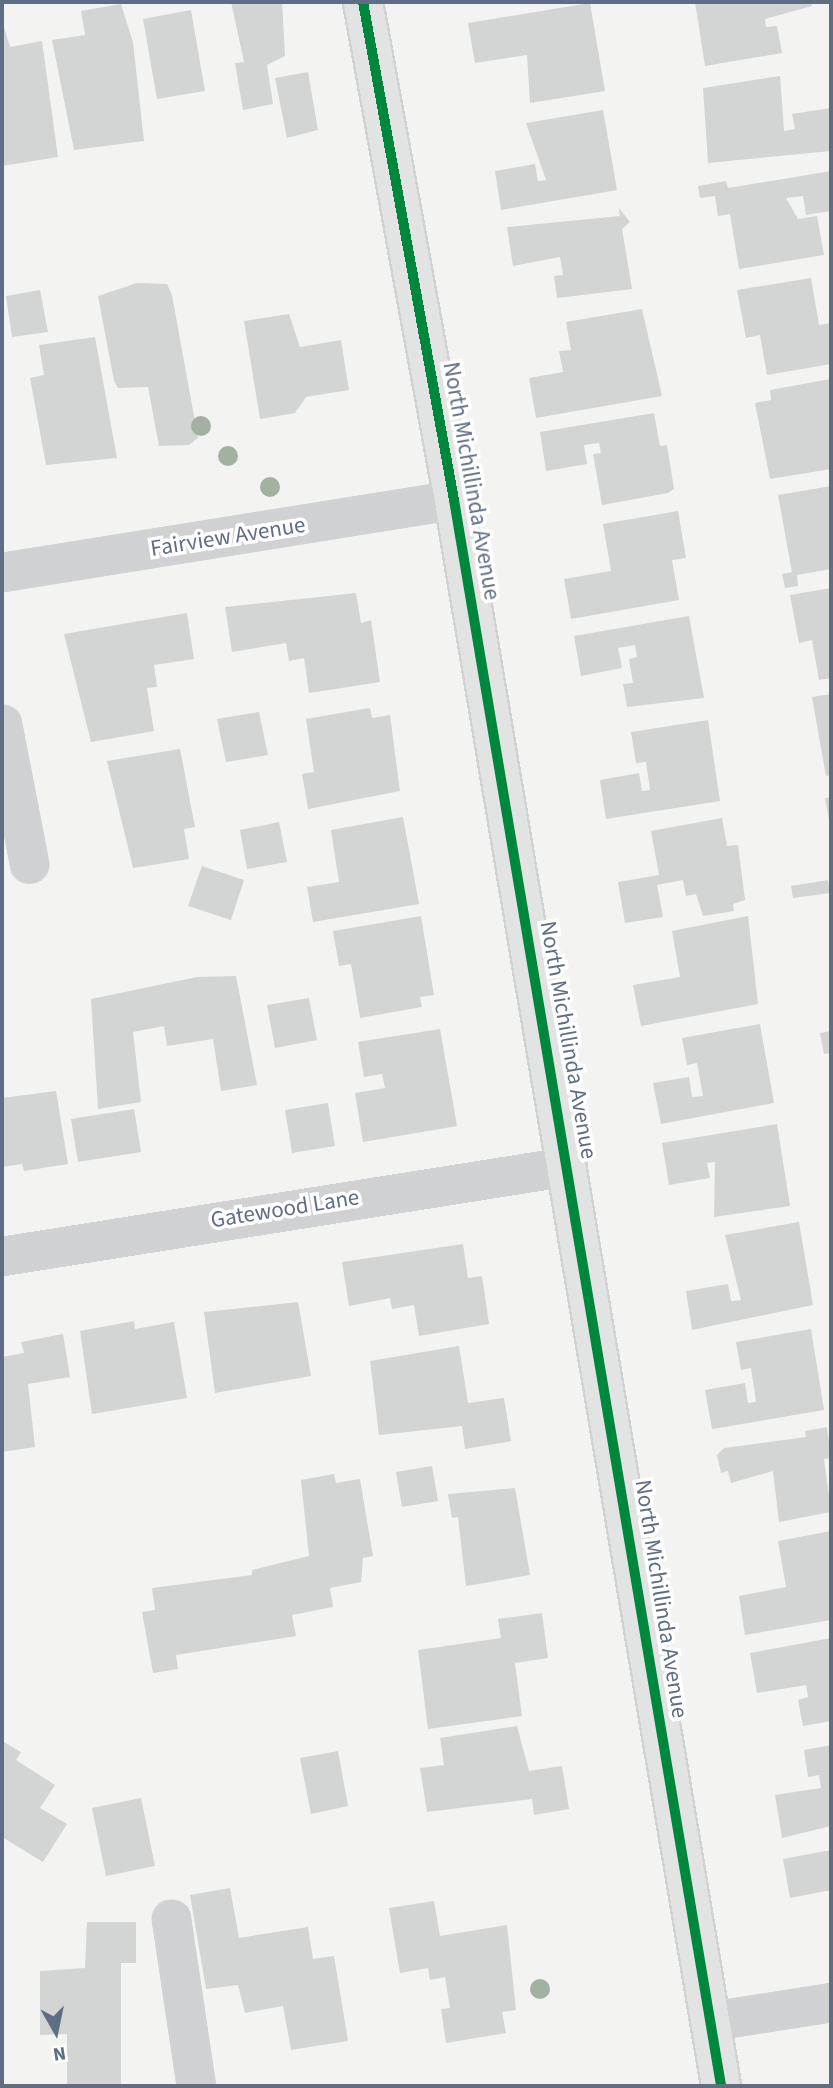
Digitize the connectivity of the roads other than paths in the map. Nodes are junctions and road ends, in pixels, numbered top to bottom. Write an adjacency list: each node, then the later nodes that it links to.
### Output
1 (363, 2): 2 (street, North Michillinda Avenue)
2 (454, 500): 3 (street, Fairview Avenue); 6 (street, North Michillinda Avenue)
3 (2, 572)
4 (2, 724): 5 (street)
5 (29, 863)
6 (568, 1167): 7 (street, Gatewood Lane); 10 (street, North Michillinda Avenue)
7 (2, 1256)
8 (171, 1919): 11 (street)
9 (831, 2002): 10 (street)
10 (710, 2021): 12 (street, North Michillinda Avenue)
11 (196, 2086)
12 (721, 2086)

